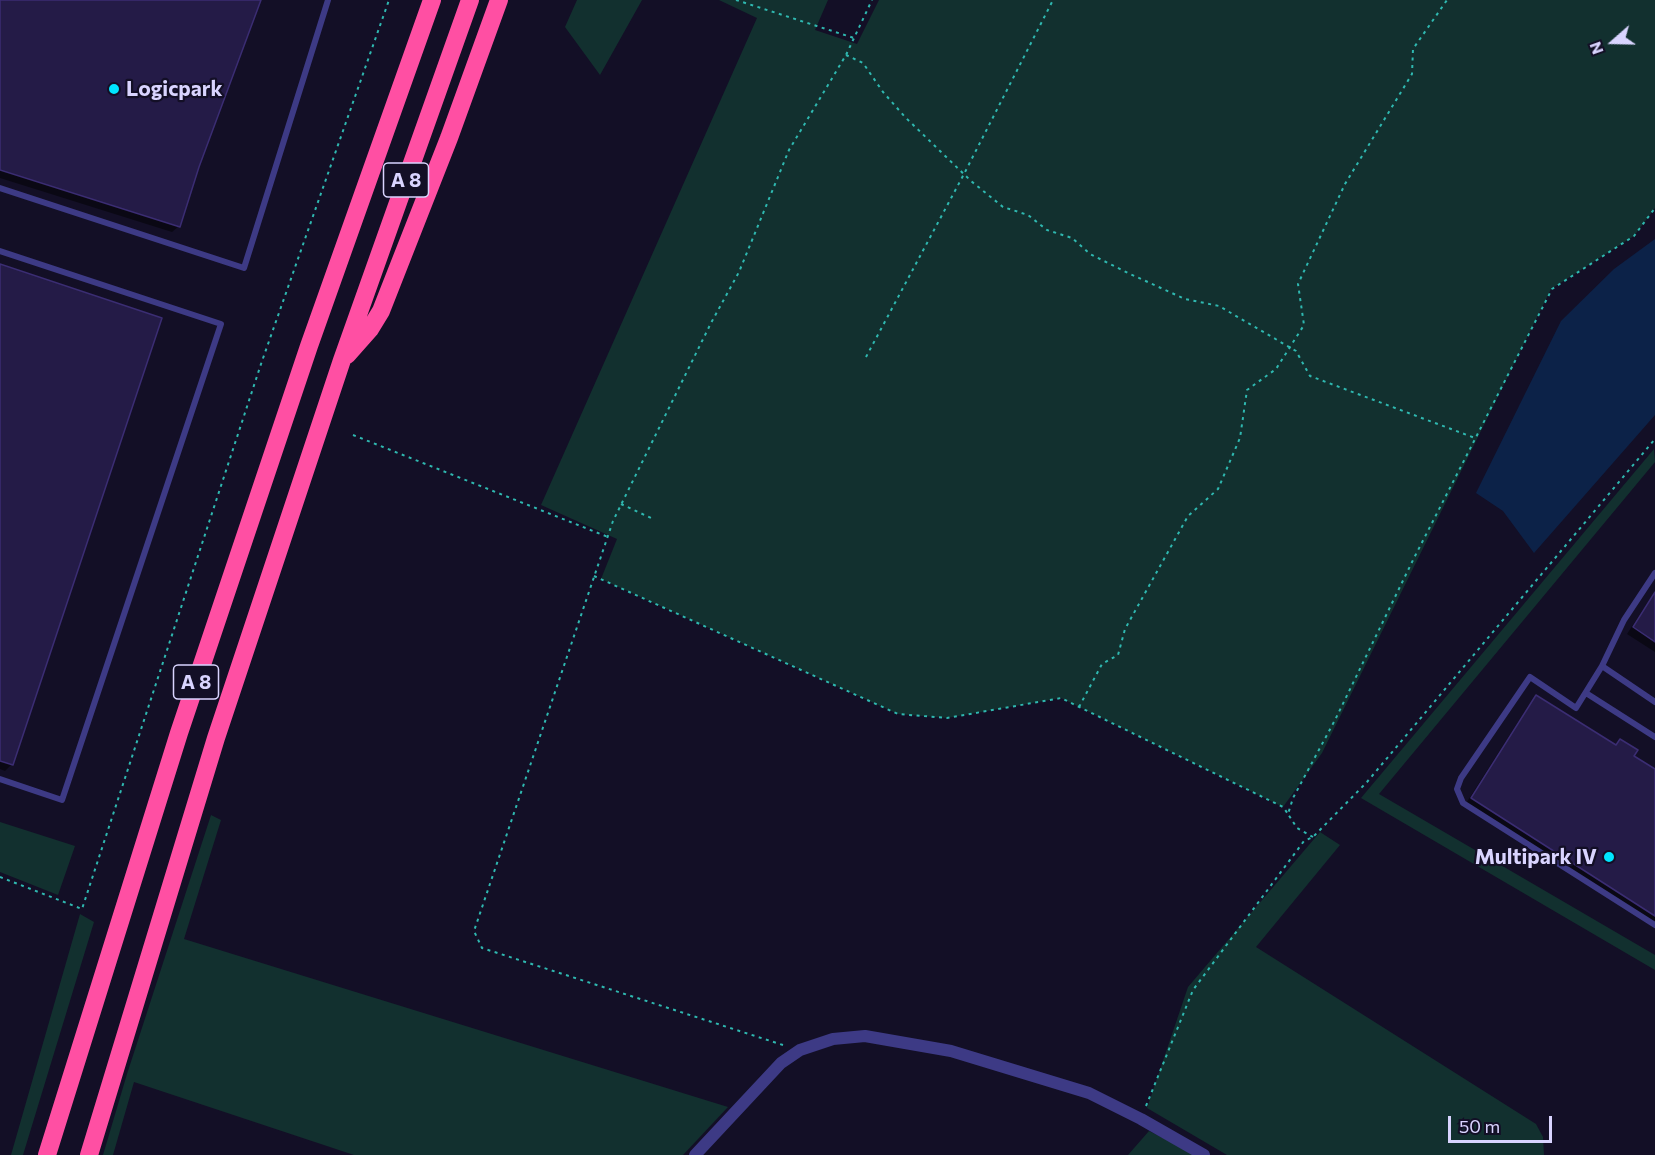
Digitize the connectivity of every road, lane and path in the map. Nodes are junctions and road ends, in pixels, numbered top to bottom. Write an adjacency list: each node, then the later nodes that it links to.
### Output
1 (328, 0): 13 (lane)
2 (390, 0): 35 (path)
3 (432, 0): 39 (highway, A 8)
4 (470, 0): 18 (highway, A 8)
5 (499, 0): 18 (highway)
6 (736, 0): 10 (path)
7 (872, 0): 10 (path)
8 (1053, 0): 12 (path)
9 (1447, 0): 16 (path)
10 (854, 38): 11 (path)
11 (846, 55): 12 (path); 22 (path)
12 (964, 174): 16 (path); 17 (path)
13 (0, 188)
14 (1655, 208): 20 (path)
15 (0, 251): 32 (lane)
16 (1290, 347): 20 (path); 30 (path)
17 (866, 357)
18 (342, 360): 40 (highway, A 8)
19 (353, 435): 24 (path)
20 (1475, 438): 33 (path)
21 (1655, 438): 34 (path)
22 (621, 504): 23 (path); 24 (path)
23 (651, 518)
24 (608, 537): 26 (path)
25 (1655, 573): 27 (lane)
26 (594, 576): 30 (path); 37 (path)
27 (1602, 666): 28 (lane); 29 (lane)
28 (1586, 693): 31 (lane); 36 (lane)
29 (1655, 702)
30 (1079, 707): 33 (path)
31 (1655, 737)
32 (0, 779)
33 (1288, 814): 34 (path)
34 (1313, 837): 38 (path)
35 (0, 877)
36 (1655, 925)
37 (800, 1050): 38 (street); 41 (street)
38 (1141, 1119): 42 (street)
39 (47, 1155)
40 (89, 1155)
41 (695, 1155)
42 (1204, 1155)

